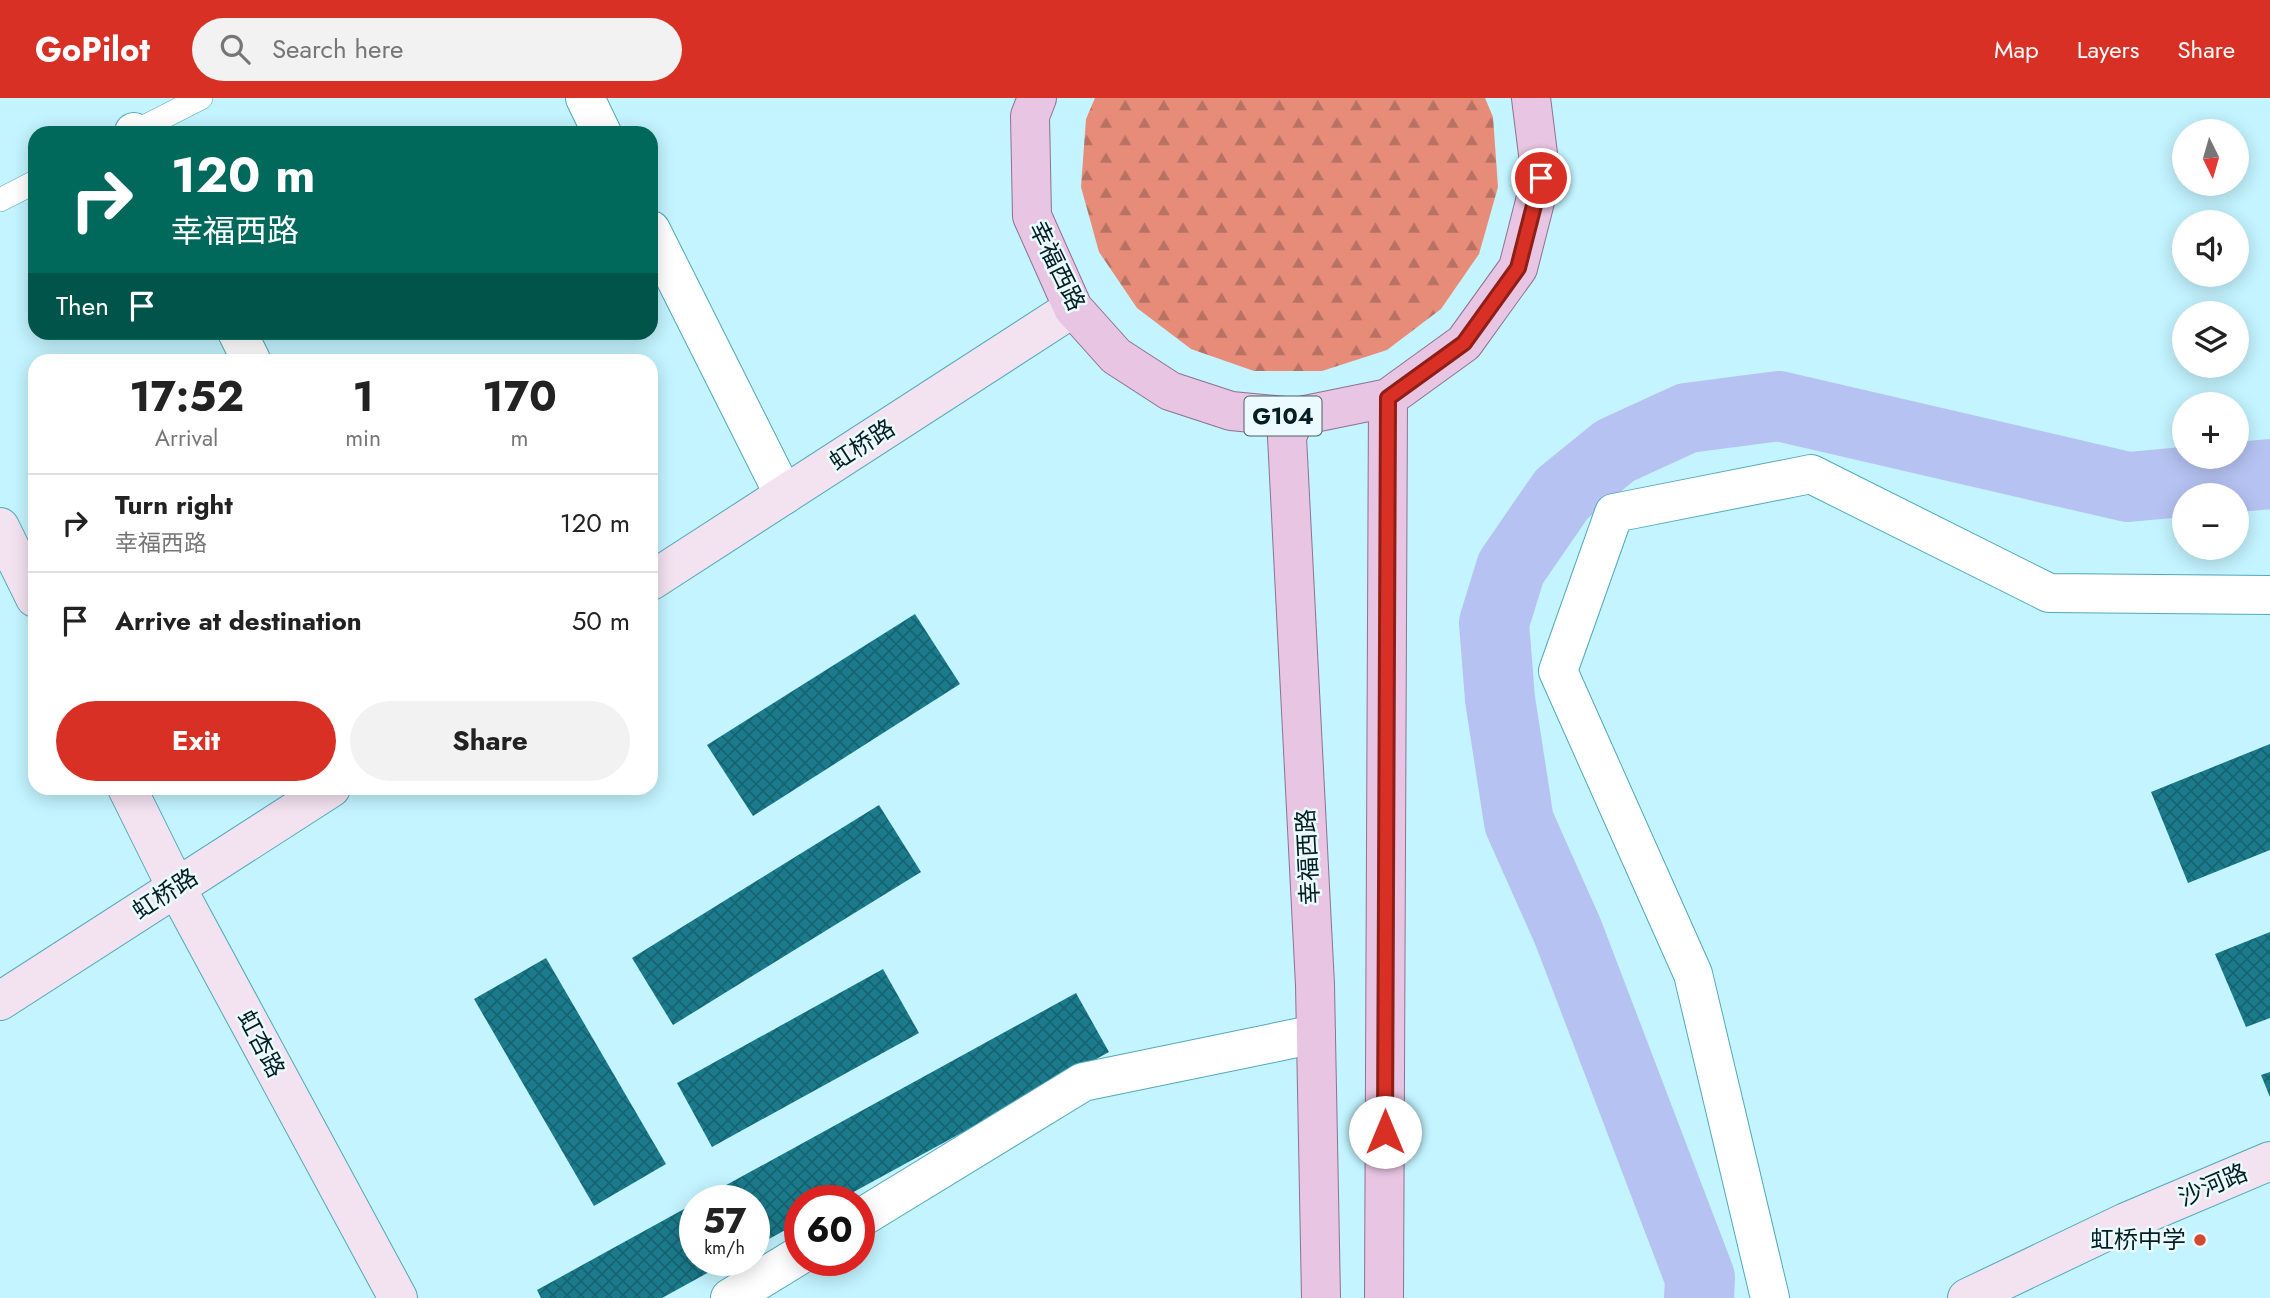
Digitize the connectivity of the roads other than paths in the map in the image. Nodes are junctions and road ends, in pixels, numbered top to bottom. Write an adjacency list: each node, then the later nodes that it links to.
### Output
1 (201, 98): 5 (lane)
2 (585, 98): 6 (street)
3 (1037, 98): 10 (main road, 幸福西路 / G104)
4 (1531, 98): 11 (main road, 幸福西路 / G104)
5 (147, 126)
6 (599, 126)
7 (28, 186): 8 (lane)
8 (0, 200)
9 (658, 244): 13 (street)
10 (1073, 308): 12 (main road, 幸福西路 / G104); 13 (street, 虹桥路)
11 (1388, 398): 12 (main road, 幸福西路 / G104); 29 (main road)
12 (1295, 417): 22 (main road, 幸福西路 / G104)
13 (785, 495): 15 (street, 虹桥路)
14 (0, 527): 16 (street)
15 (658, 577)
16 (28, 584)
17 (2270, 595): 30 (street)
18 (130, 795): 20 (street, 虹杏路)
19 (320, 795): 20 (street, 虹桥路)
20 (176, 887): 21 (street, 虹桥路); 26 (street, 虹杏路)
21 (0, 1001)
22 (1316, 1034): 24 (street); 28 (main road, 幸福西路 / G104)
23 (2270, 1161): 31 (street, 沙河路)
24 (875, 1209)
25 (784, 1265): 27 (street)
26 (398, 1298)
27 (730, 1298)
28 (1321, 1298)
29 (1384, 1298)
30 (1770, 1298)
31 (1967, 1298)

